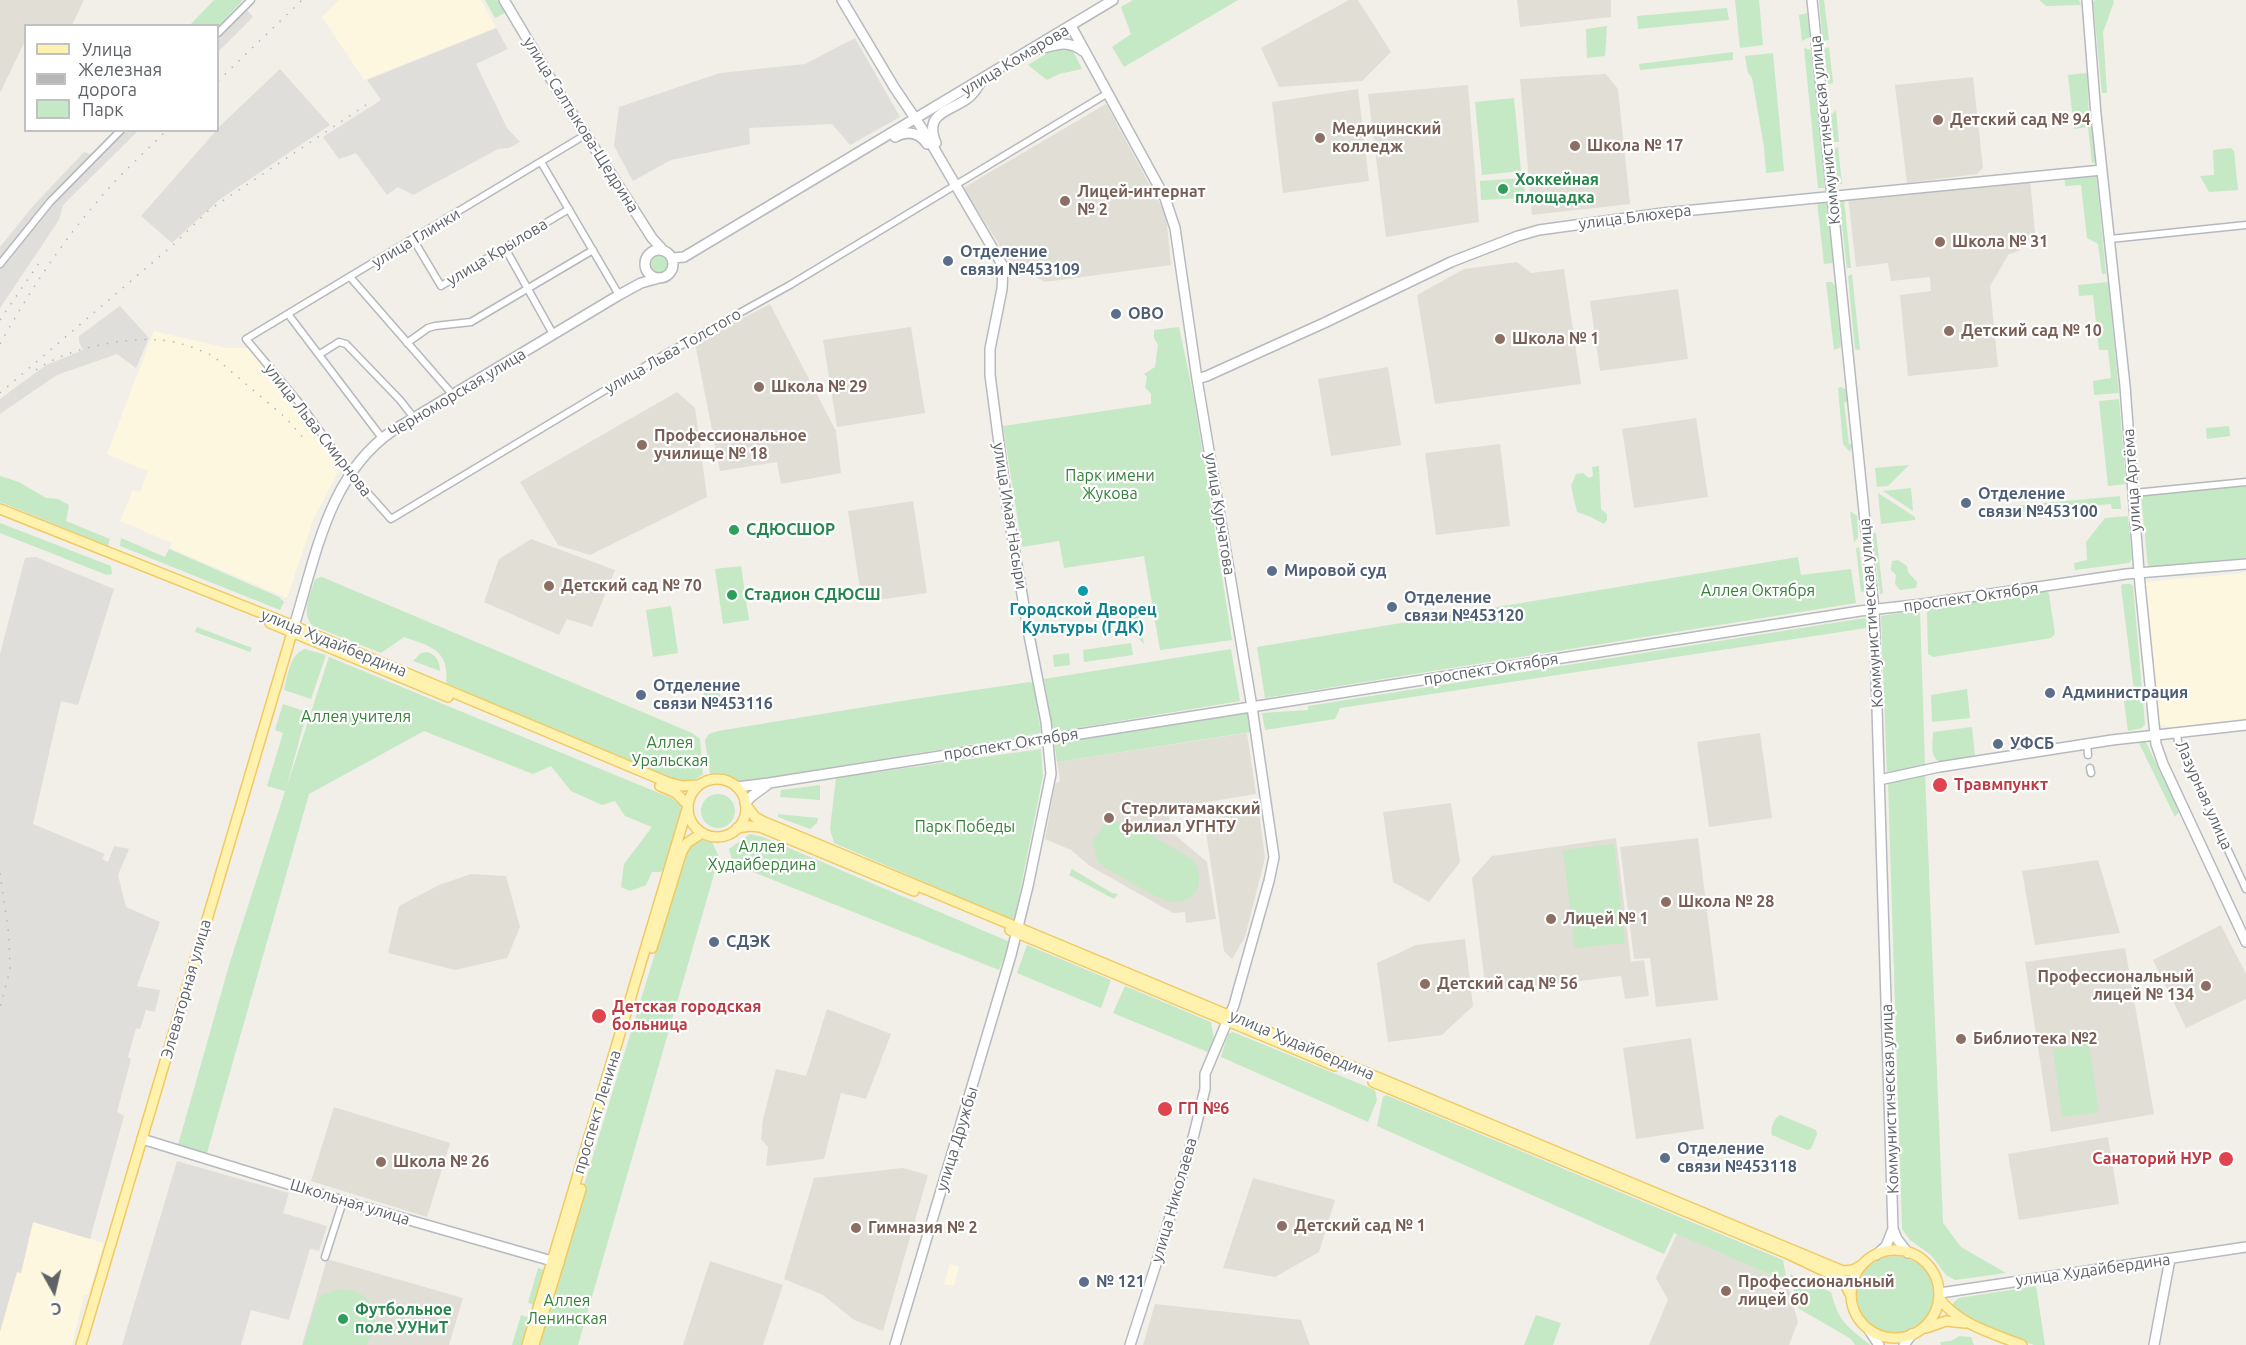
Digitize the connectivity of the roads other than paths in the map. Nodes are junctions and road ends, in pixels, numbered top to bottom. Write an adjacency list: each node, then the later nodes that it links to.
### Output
1 (251, 0): 8 (street)
2 (504, 0): 15 (main road, улица Салтыкова-Щедрина)
3 (842, 0): 13 (main road, улица Имая Насыри)
4 (1113, 0): 7 (main road, улица Комарова)
5 (1812, 0): 20 (main road, Коммунистическая улица)
6 (2087, 0): 18 (main road, улица Артёма)
7 (1071, 26): 9 (main road, улица Комарова); 10 (main road, улица Курчатова)
8 (219, 32)
9 (1027, 53): 10 (main road); 11 (main road, улица Комарова)
10 (1087, 54): 12 (main road, улица Курчатова)
11 (982, 80): 13 (main road, улица Комарова); 19 (main road)
12 (1108, 93): 19 (street, улица Льва Толстого); 45 (main road, улица Курчатова)
13 (916, 118): 16 (main road); 19 (main road, улица Имая Насыри)
14 (119, 132): 32 (street)
15 (585, 135): 17 (street, улица Глинки); 23 (main road, улица Салтыкова-Щедрина)
16 (863, 151): 19 (main road); 30 (main road)
17 (541, 162): 21 (street); 24 (street, улица Глинки)
18 (2102, 170): 20 (main road, улица Блюхера); 25 (main road, улица Артёма)
19 (954, 182): 54 (street, улица Льва Толстого); 63 (main road, улица Имая Насыри)
20 (1832, 196): 45 (main road, улица Блюхера); 57 (main road, Коммунистическая улица)
21 (569, 209): 26 (street, улица Крылова); 28 (street)
22 (2246, 225): 25 (street)
23 (652, 238): 27 (main road, улица Салтыкова-Щедрина); 29 (main road)
24 (413, 239): 26 (street, улица Крылова); 35 (street, улица Глинки)
25 (2110, 239): 51 (main road, улица Артёма)
26 (505, 248): 38 (street)
27 (662, 249): 29 (main road); 31 (main road)
28 (593, 250): 38 (street); 39 (street)
29 (650, 252): 33 (main road)
30 (684, 256): 31 (main road); 34 (main road)
31 (673, 258): 34 (main road)
32 (0, 264)
33 (646, 268): 36 (main road); 37 (main road)
34 (671, 272): 36 (main road)
35 (350, 277): 40 (street, улица Глинки); 43 (street)
36 (659, 278): 37 (main road, Черноморская улица)
37 (641, 282): 39 (main road, Черноморская улица)
38 (528, 290): 41 (street); 43 (street)
39 (619, 295): 41 (main road, Черноморская улица)
40 (288, 314): 42 (street, улица Глинки); 44 (street)
41 (554, 334): 46 (main road, Черноморская улица)
42 (246, 339): 49 (street, улица Льва Смирнова)
43 (406, 343): 46 (street)
44 (320, 354): 47 (street); 48 (street)
45 (1197, 378): 59 (main road, улица Курчатова)
46 (453, 395): 47 (main road, Черноморская улица)
47 (414, 418): 48 (main road, Черноморская улица)
48 (382, 438): 49 (main road, Черноморская улица)
49 (350, 473): 54 (street, улица Льва Смирнова); 58 (main road, Черноморская улица)
50 (2246, 482): 51 (street)
51 (2134, 493): 56 (main road, улица Артёма)
52 (0, 509): 58 (main road, улица Худайбердина)
53 (0, 515): 58 (main road, улица Худайбердина)
54 (391, 519)
55 (2246, 564): 56 (main road, проспект Октября)
56 (2139, 574): 57 (main road, проспект Октября); 62 (main road, улица Артёма)
57 (1874, 610): 59 (main road, проспект Октября); 66 (main road, Коммунистическая улица)
58 (293, 630): 68 (main road, улица Худайбердина); 79 (main road, Элеваторная улица)
59 (1252, 707): 63 (main road, проспект Октября); 78 (main road, улица Курчатова)
60 (2246, 726): 61 (main road)
61 (2178, 734): 62 (main road); 75 (street, Лазурная улица)
62 (2155, 736): 64 (main road); 77 (main road, улица Артёма)
63 (1048, 738): 67 (main road, проспект Октября); 76 (main road, улица Имая Насыри)
64 (2087, 744): 65 (street); 66 (main road)
65 (2088, 755)
66 (1880, 780): 81 (main road, Коммунистическая улица)
67 (769, 783): 70 (main road, проспект Октября); 71 (main road)
68 (666, 785): 69 (main road); 72 (main road)
69 (698, 785): 70 (main road); 72 (main road)
70 (737, 787): 71 (main road)
71 (746, 804): 73 (main road); 76 (main road, улица Худайбердина)
72 (687, 807): 74 (main road); 87 (main road, проспект Ленина)
73 (737, 828): 74 (main road); 76 (main road, улица Худайбердина)
74 (702, 833): 87 (main road, проспект Ленина)
75 (2246, 888)
76 (1017, 930): 78 (main road, улица Худайбердина); 98 (main road, улица Дружбы)
77 (2246, 942)
78 (1229, 1018): 88 (main road, улица Худайбердина); 89 (main road, улица Худайбердина); 99 (main road, улица Николаева)
79 (142, 1139): 80 (main road, Школьная улица); 95 (main road, Элеваторная улица)
80 (343, 1201): 85 (street); 87 (main road, Школьная улица)
81 (1893, 1229): 83 (main road); 84 (main road)
82 (2246, 1248): 86 (main road, улица Худайбердина)
83 (1908, 1252): 84 (main road); 90 (main road)
84 (1876, 1255): 88 (main road)
85 (325, 1257)
86 (2170, 1259): 90 (main road, улица Худайбердина); 103 (main road)
87 (555, 1262): 96 (main road, проспект Ленина); 97 (main road, проспект Ленина)
88 (1862, 1265): 89 (main road)
89 (1850, 1294): 93 (main road)
90 (1940, 1295): 91 (main road); 92 (main road)
91 (1968, 1323): 92 (main road); 102 (main road)
92 (1922, 1329): 94 (main road)
93 (1869, 1330): 94 (main road); 100 (main road)
94 (1912, 1335): 101 (main road)
95 (81, 1345)
96 (527, 1345)
97 (534, 1345)
98 (895, 1345)
99 (1130, 1345)
100 (1879, 1345)
101 (1904, 1345)
102 (2022, 1345)
103 (2154, 1345)

